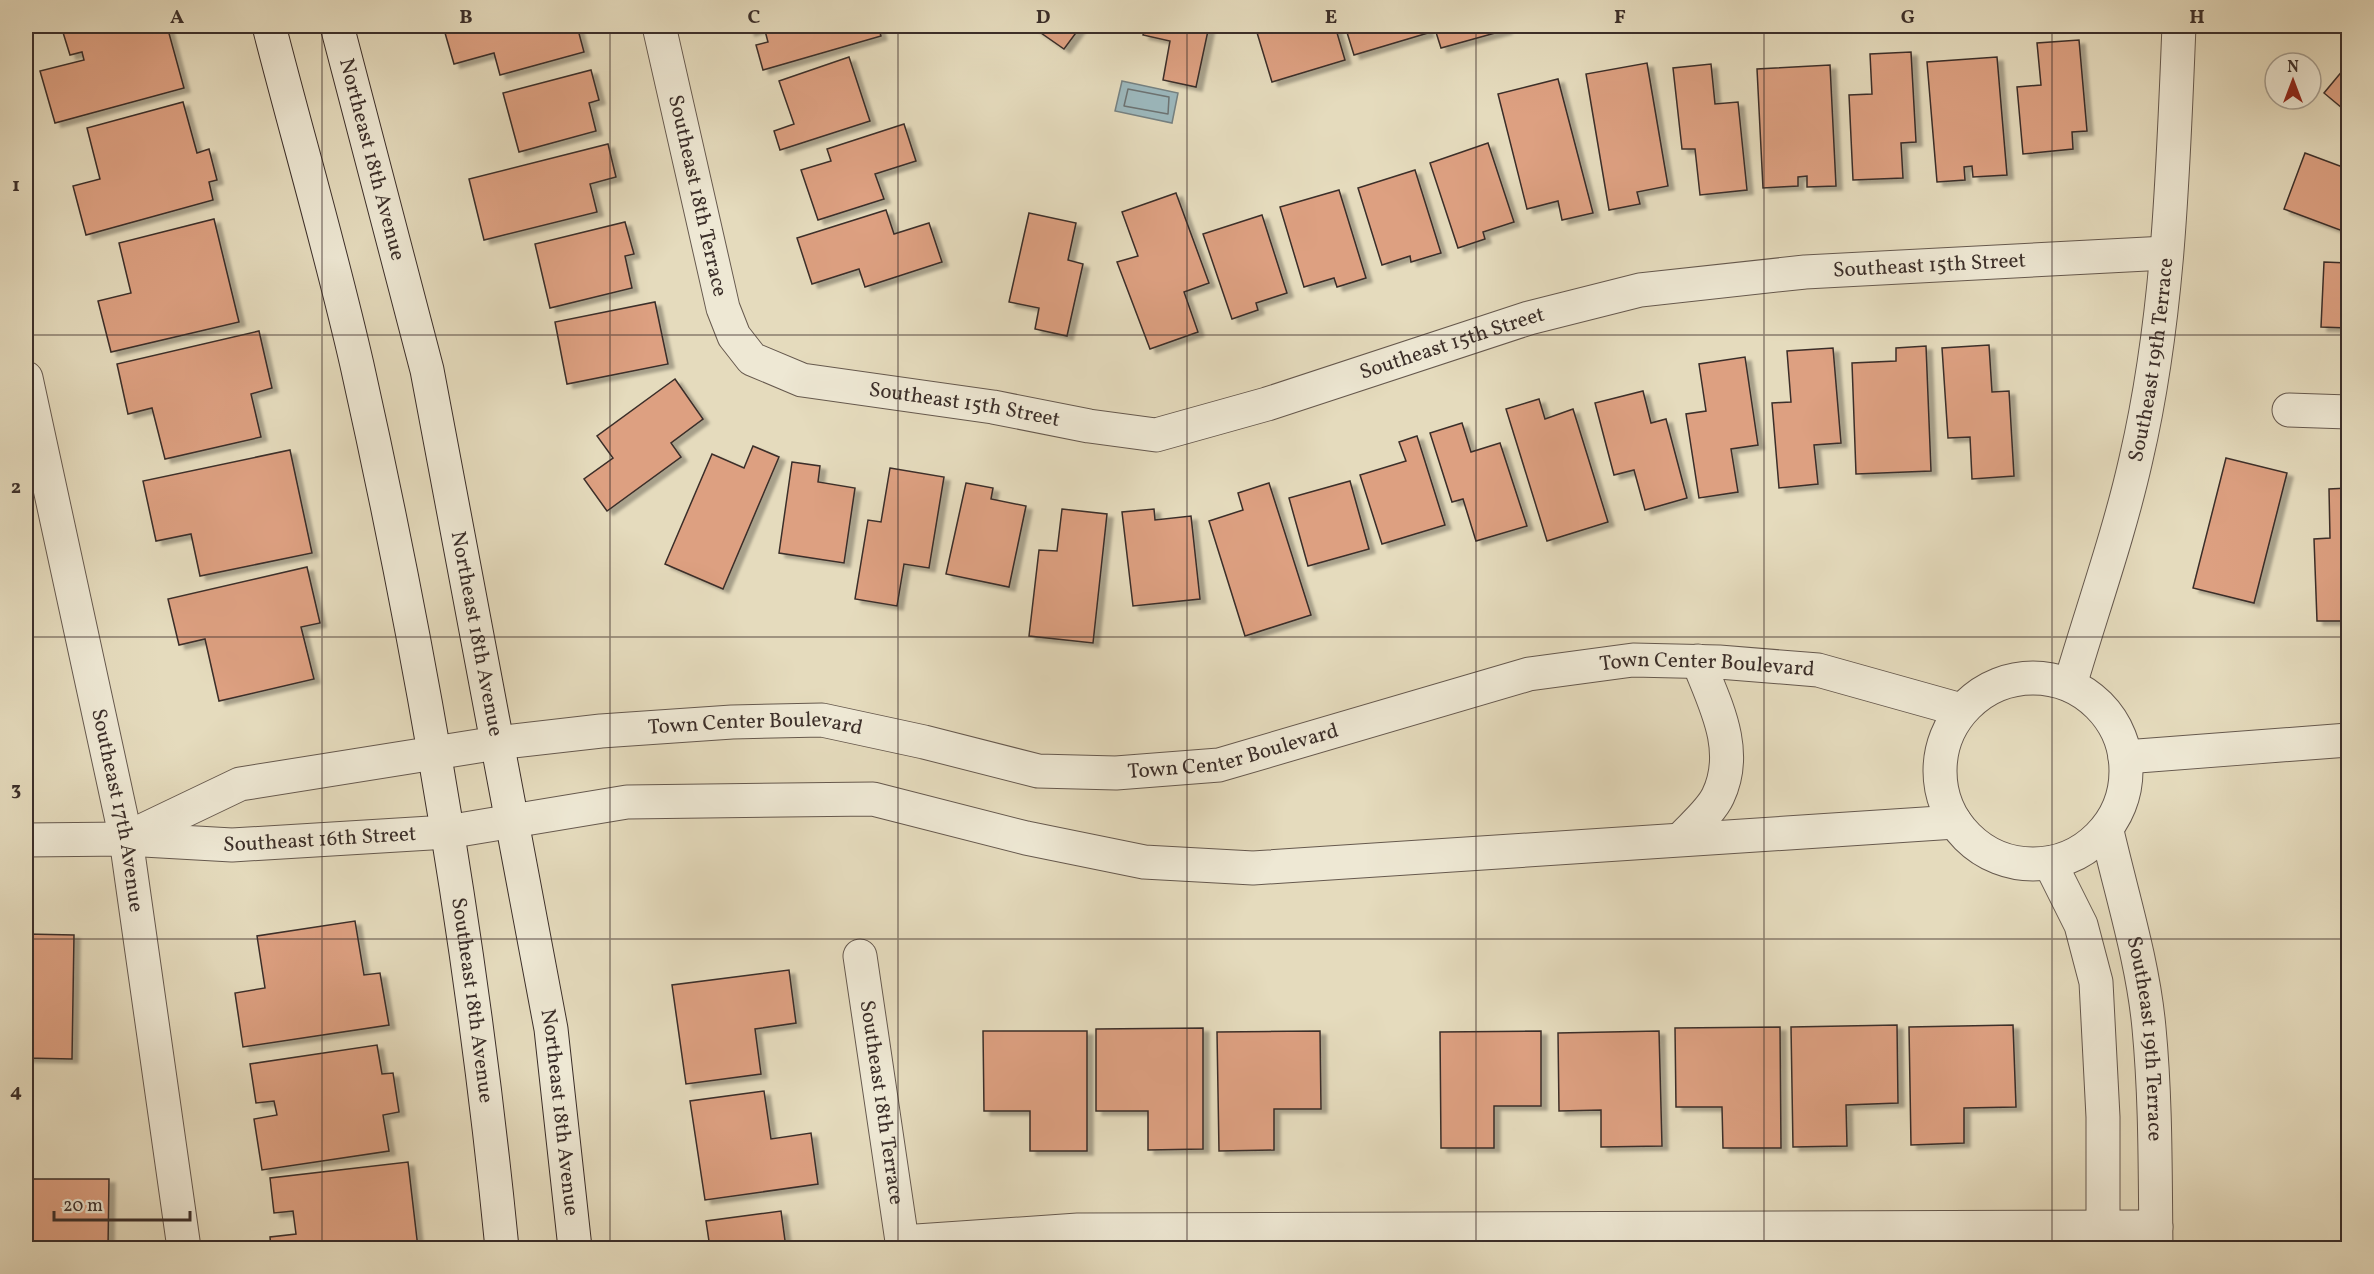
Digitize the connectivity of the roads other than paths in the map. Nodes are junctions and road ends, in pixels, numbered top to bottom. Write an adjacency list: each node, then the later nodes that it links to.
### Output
1 (269, 26): 15 (street)
2 (337, 26): 14 (street, Northeast 18th Avenue)
3 (659, 26): 6 (street, Southeast 18th Terrace)
4 (2179, 26): 5 (street, Southeast 19th Terrace)
5 (2166, 253): 6 (street, Southeast 15th Street); 11 (street, Southeast 19th Terrace)
6 (752, 359)
7 (26, 378): 22 (street, Southeast 17th Avenue)
8 (2289, 410): 9 (street)
9 (2349, 412)
10 (1698, 661): 12 (street, Town Center Boulevard); 14 (street, Town Center Boulevard); 21 (street)
11 (2070, 685): 12 (street); 16 (street)
12 (1961, 710): 18 (street)
13 (2349, 740): 16 (street)
14 (497, 743): 15 (street, Southeast 16th Street); 17 (street, Northeast 18th Avenue)
15 (435, 753): 20 (street, Southeast 18th Avenue); 22 (street, Southeast 16th Street)
16 (2125, 757): 19 (street)
17 (512, 821): 20 (street, Southeast 16th Street); 21 (street); 31 (street, Northeast 18th Avenue)
18 (1955, 822): 21 (street); 24 (street)
19 (2107, 831): 24 (street); 27 (street, Southeast 19th Terrace)
20 (447, 832): 22 (street, Southeast 16th Street); 30 (street, Southeast 18th Avenue)
21 (1682, 838)
22 (126, 839): 23 (street, Southeast 16th Street); 29 (street, Southeast 17th Avenue)
23 (26, 840)
24 (2050, 863): 26 (street, Southeast 19th Terrace)
25 (860, 956): 28 (street, Southeast 18th Terrace)
26 (2103, 1238): 27 (street); 28 (street)
27 (2156, 1238)
28 (902, 1245)
29 (184, 1248)
30 (502, 1248)
31 (575, 1248)

